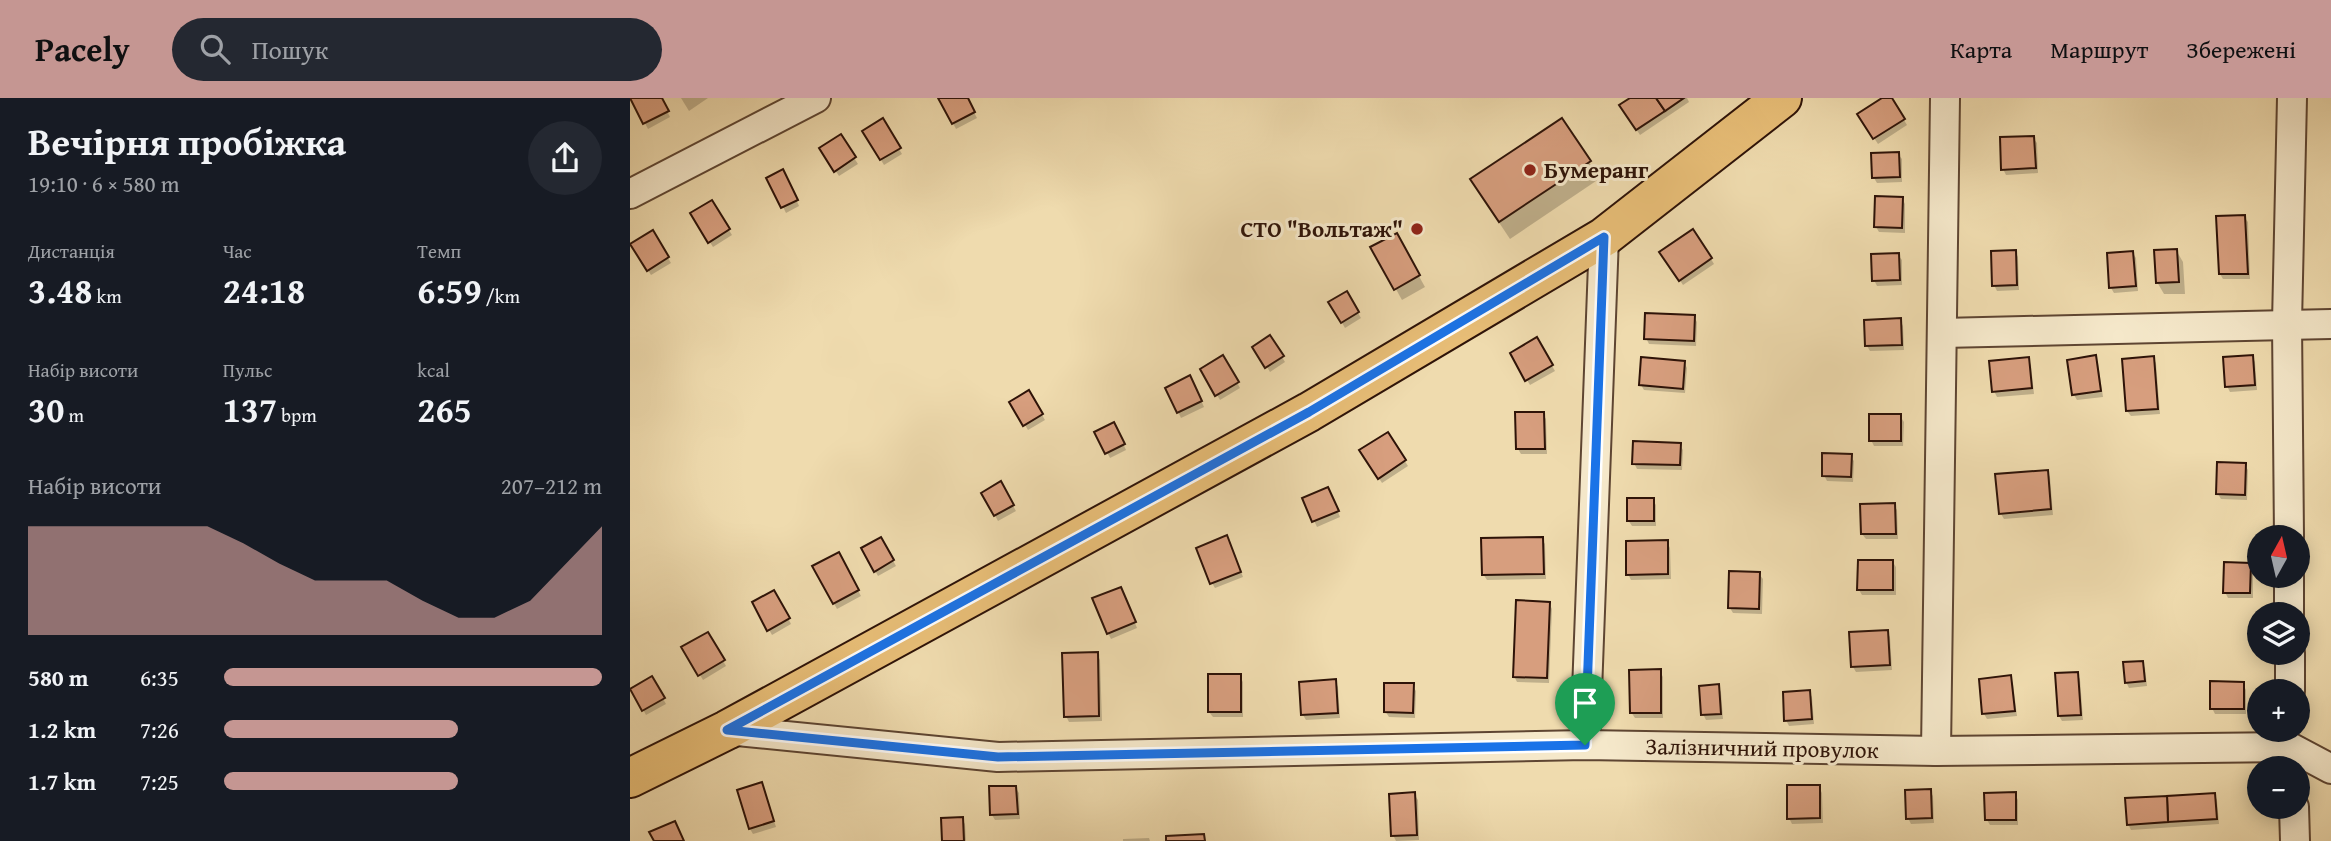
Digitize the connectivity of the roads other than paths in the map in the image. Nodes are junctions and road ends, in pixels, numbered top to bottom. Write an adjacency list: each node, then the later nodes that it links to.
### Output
1 (816, 98): 5 (street)
2 (1782, 98): 6 (main road)
3 (1945, 98): 9 (street)
4 (2292, 98): 7 (street)
5 (630, 194)
6 (1604, 237): 11 (main road); 12 (street)
7 (2287, 323): 8 (street); 9 (street); 10 (street)
8 (2331, 324)
9 (1942, 333): 14 (street)
10 (2289, 525)
11 (727, 730): 12 (street, Залізничний провулок); 16 (main road)
12 (1585, 745): 14 (street, Залізничний провулок)
13 (2291, 748): 14 (street, Залізничний провулок); 15 (street, Залізничний провулок)
14 (1936, 751)
15 (2331, 769)
16 (630, 778)
17 (2294, 819): 18 (street)
18 (2295, 841)

